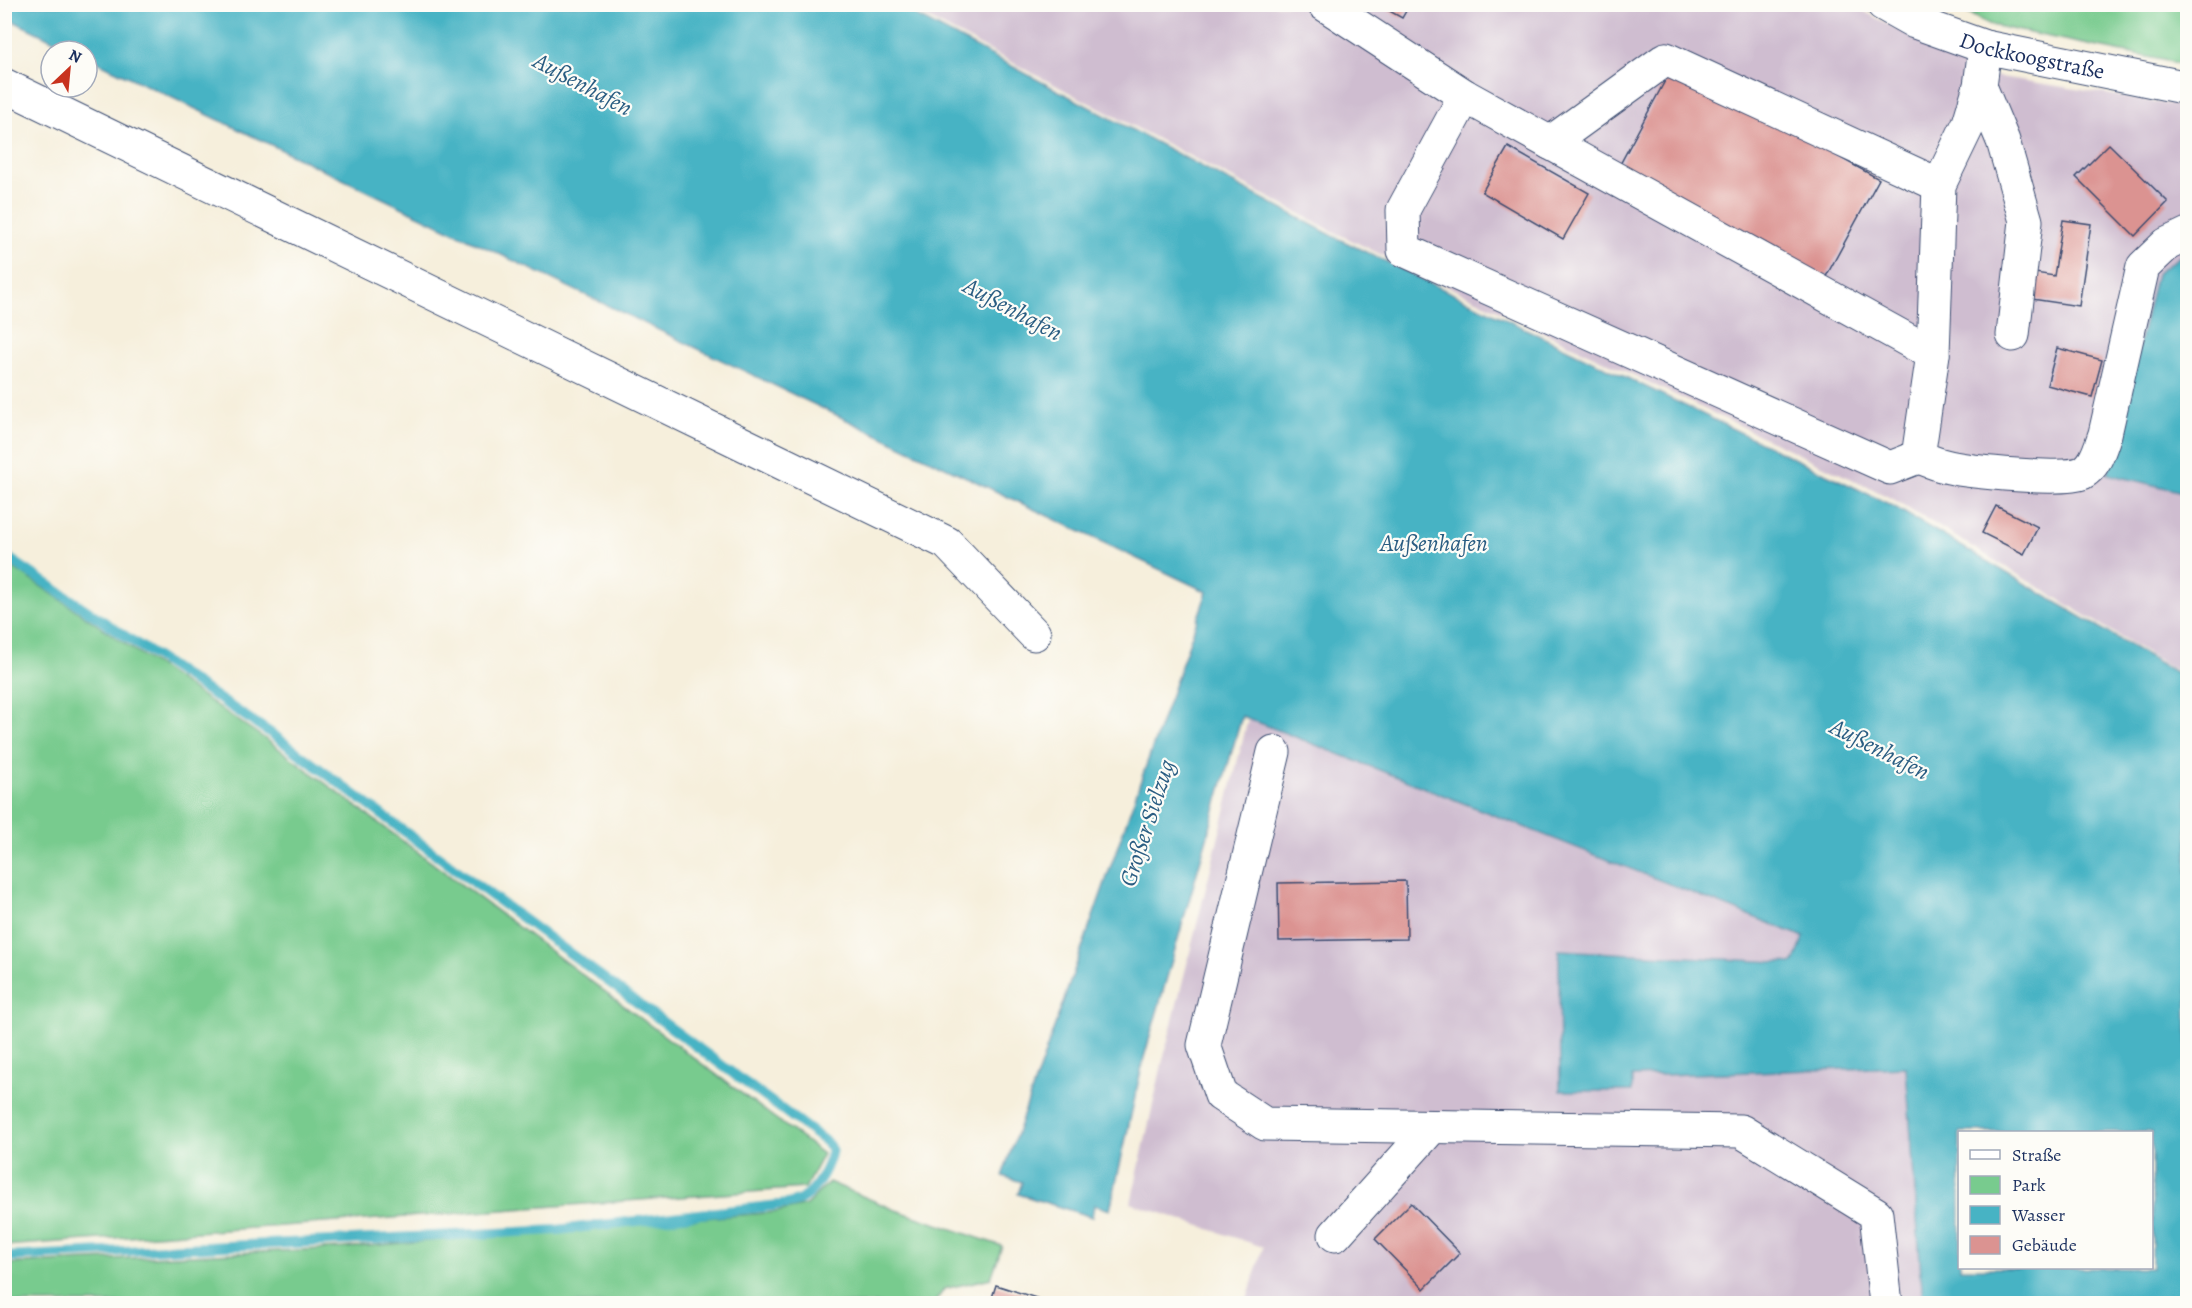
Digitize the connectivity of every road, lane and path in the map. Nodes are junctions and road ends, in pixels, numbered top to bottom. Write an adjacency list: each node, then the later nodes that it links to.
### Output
1 (1324, 4): 7 (street)
2 (1883, 4): 3 (street, Dockkoogstraße)
3 (1984, 47): 5 (street); 6 (street, Dockkoogstraße)
4 (4, 85): 14 (street)
5 (1980, 86): 9 (street); 11 (street)
6 (2187, 88)
7 (1465, 96): 8 (street); 13 (street)
8 (1550, 143): 9 (street); 12 (street)
9 (1939, 185): 12 (street)
10 (2187, 234): 13 (street)
11 (2013, 335)
12 (1934, 354): 13 (street)
13 (1918, 457)
14 (1034, 634)
15 (1274, 752): 16 (street)
16 (1432, 1127): 17 (street); 18 (street)
17 (1335, 1235)
18 (1886, 1304)

